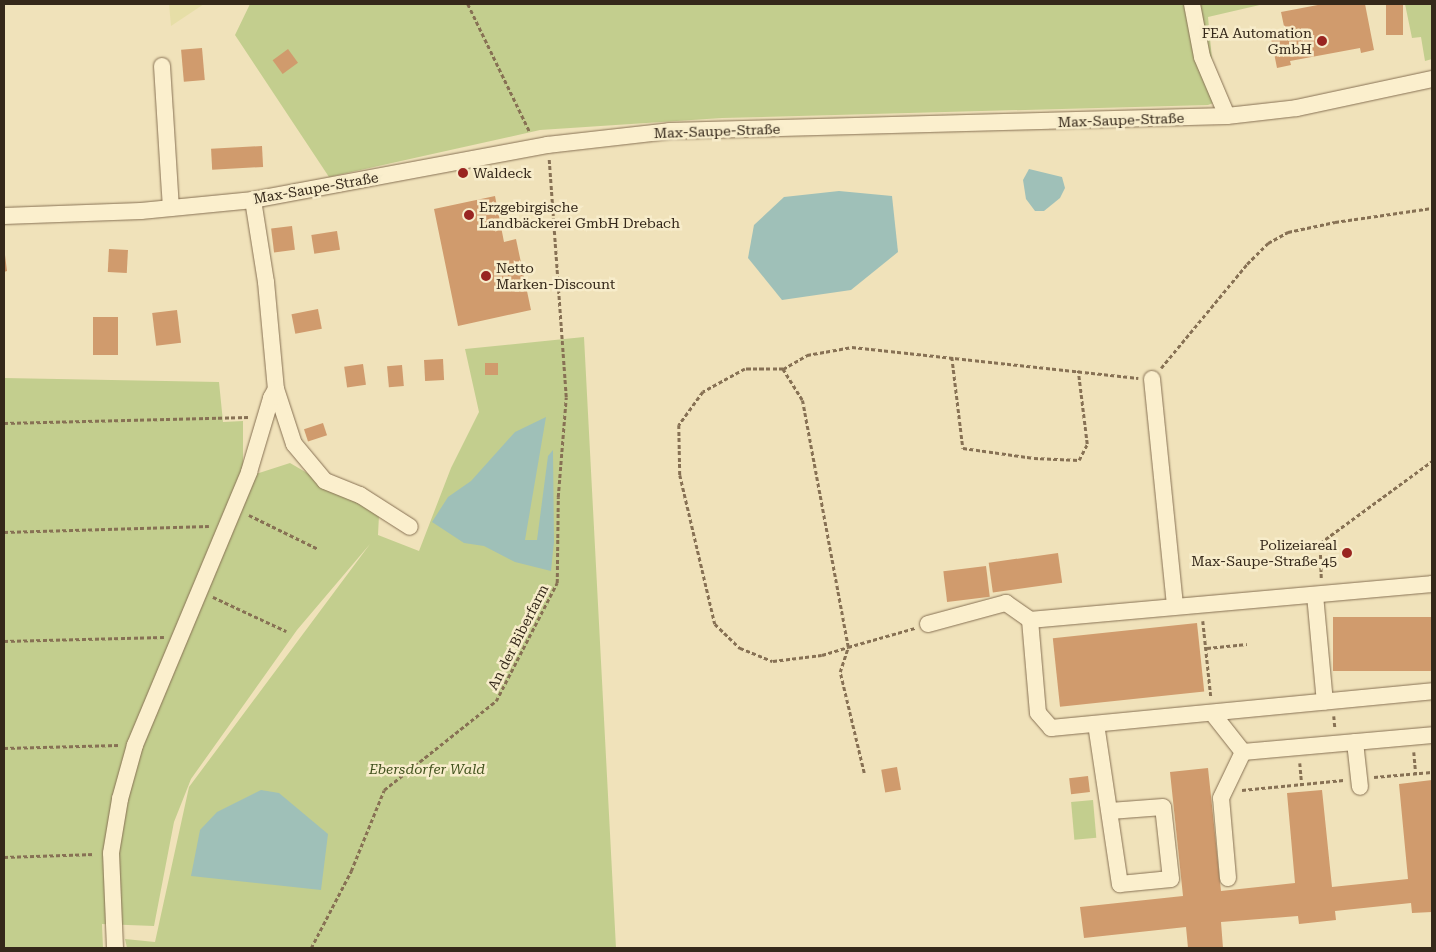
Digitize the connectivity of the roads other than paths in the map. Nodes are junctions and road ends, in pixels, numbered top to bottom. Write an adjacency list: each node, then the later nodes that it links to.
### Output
1 (1192, 4): 4 (street)
2 (162, 66): 6 (street)
3 (1432, 80): 4 (street, Max-Saupe-Straße)
4 (1227, 116): 5 (street, Max-Saupe-Straße)
5 (253, 200): 6 (street, Max-Saupe-Straße); 9 (street)
6 (171, 208): 7 (street, Max-Saupe-Straße)
7 (4, 216)
8 (1152, 379): 13 (street)
9 (276, 389): 10 (street); 26 (street)
10 (410, 527)
11 (1432, 584): 12 (street)
12 (1315, 595): 13 (street); 17 (street)
13 (1175, 606): 14 (street)
14 (1030, 620): 15 (street); 19 (street)
15 (928, 624)
16 (1432, 691): 17 (street)
17 (1325, 702): 18 (street)
18 (1212, 714): 19 (street); 22 (street)
19 (1096, 724): 24 (street)
20 (1432, 736): 21 (street)
21 (1355, 742): 22 (street); 23 (street)
22 (1243, 752): 25 (street)
23 (1359, 783)
24 (1110, 811): 24 (street)
25 (1228, 878)
26 (115, 948)

